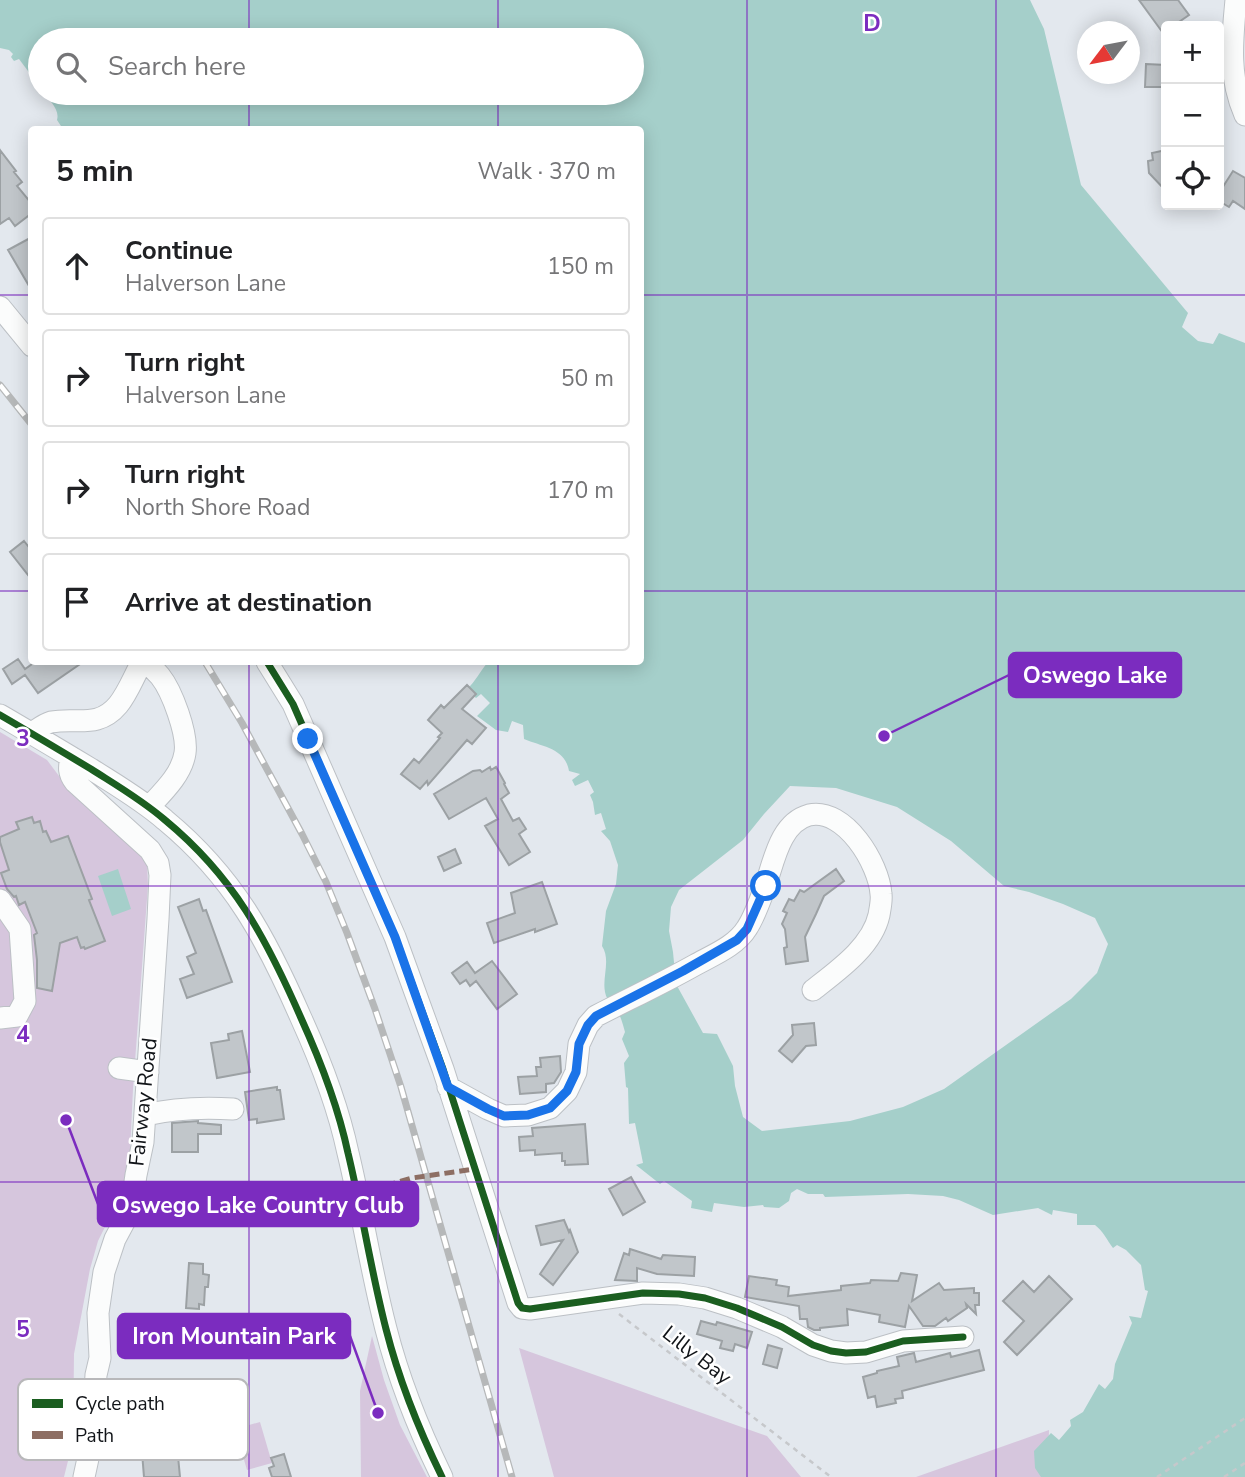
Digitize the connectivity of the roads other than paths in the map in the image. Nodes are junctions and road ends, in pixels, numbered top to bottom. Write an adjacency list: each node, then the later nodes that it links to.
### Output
1 (1236, 0): 2 (street)
2 (1245, 115)
3 (0, 307): 4 (street)
4 (28, 341)
5 (141, 665): 9 (street)
6 (148, 665): 11 (street)
7 (269, 665): 17 (street)
8 (0, 715): 9 (street)
9 (32, 733): 10 (street)
10 (71, 757): 11 (street); 16 (street, Fairway Road)
11 (149, 807): 22 (street)
12 (0, 900): 14 (street)
13 (813, 990): 17 (street)
14 (0, 1018)
15 (120, 1068): 16 (street)
16 (148, 1072): 19 (street, Fairway Road)
17 (448, 1087): 20 (street)
18 (233, 1109): 19 (street)
19 (145, 1115): 21 (street, Fairway Road)
20 (963, 1337)
21 (96, 1379)
22 (442, 1477)

